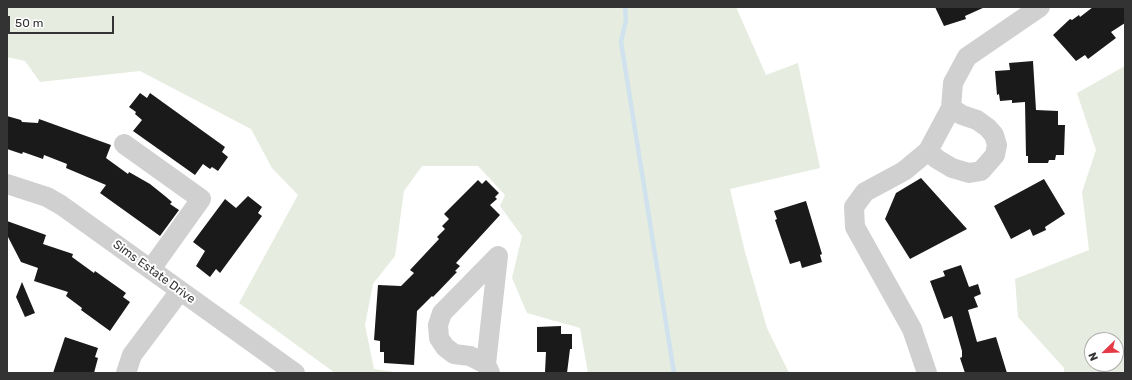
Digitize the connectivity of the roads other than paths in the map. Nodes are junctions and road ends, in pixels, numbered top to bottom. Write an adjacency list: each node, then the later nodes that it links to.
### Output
1 (1040, 7): 2 (street)
2 (951, 108): 4 (street); 4 (street)
3 (124, 144): 6 (street)
4 (928, 150): 11 (street)
5 (7, 184): 6 (street, Sims Estate Drive)
6 (151, 269): 7 (street, Sims Estate Drive)
7 (180, 291): 9 (street); 10 (street, Sims Estate Drive)
8 (488, 369): 8 (street)
9 (126, 373)
10 (295, 373)
11 (927, 373)

